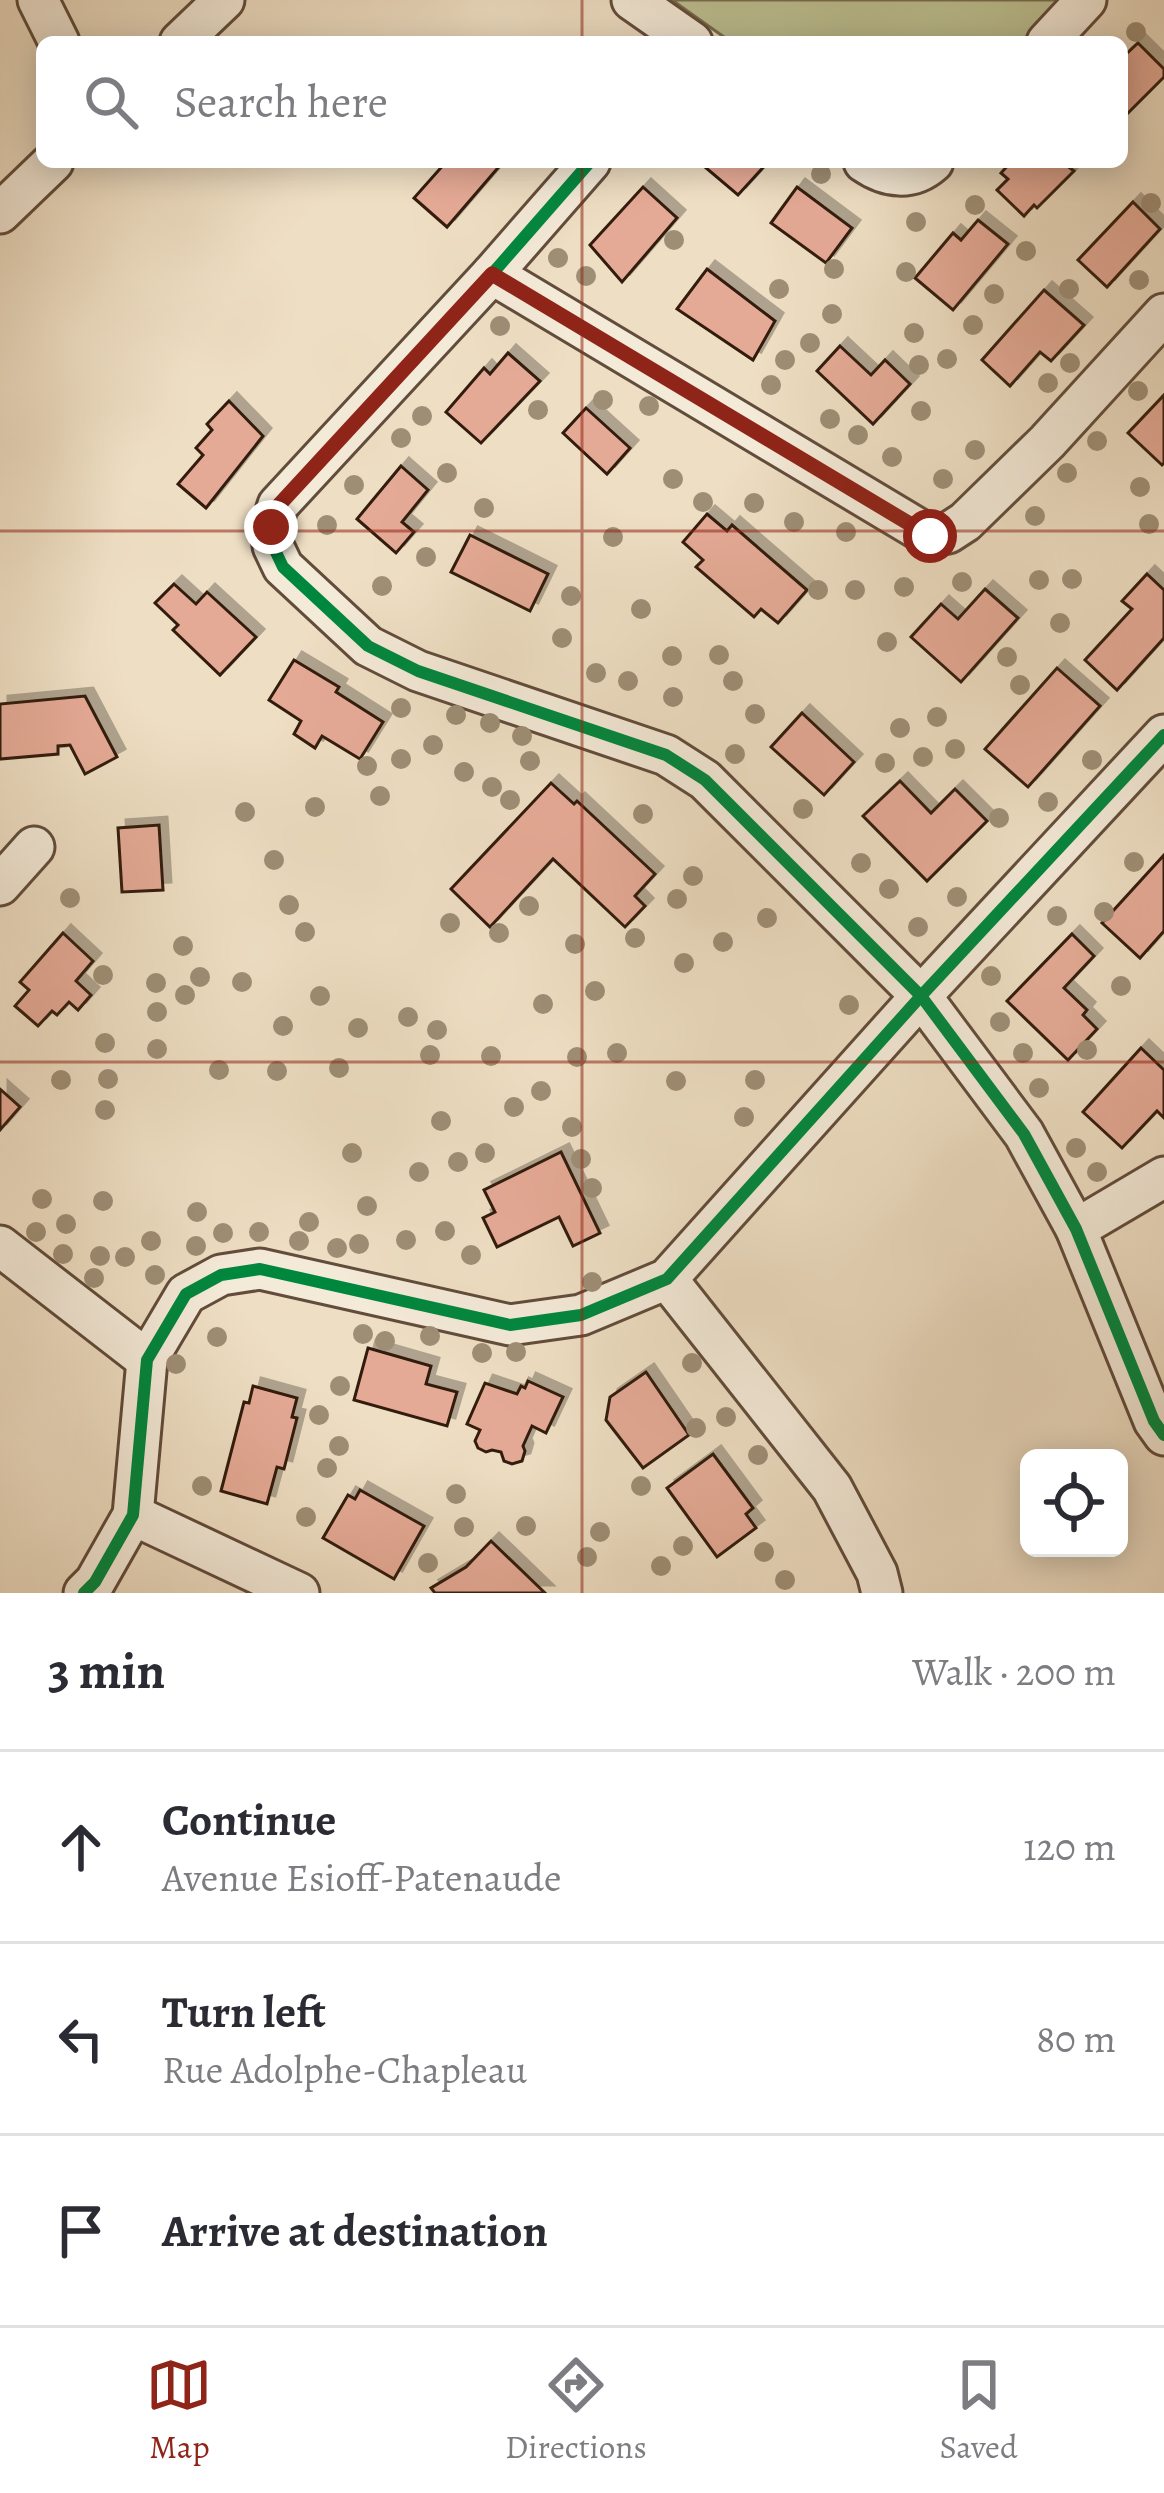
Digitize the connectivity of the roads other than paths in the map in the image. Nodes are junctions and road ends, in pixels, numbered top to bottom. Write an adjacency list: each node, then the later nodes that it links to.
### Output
1 (38, 0): 5 (street)
2 (224, 0): 6 (street)
3 (632, 0): 7 (street)
4 (1086, 0): 8 (street)
5 (56, 36)
6 (186, 36)
7 (683, 36)
8 (1053, 36)
9 (47, 168): 13 (street)
10 (585, 168): 14 (street)
11 (872, 168): 12 (street)
12 (927, 168)
13 (0, 213)
14 (492, 274): 15 (street); 19 (street)
15 (1164, 314)
16 (1164, 735): 19 (street)
17 (34, 847): 18 (street)
18 (0, 885)
19 (921, 996): 21 (street); 23 (street)
20 (1164, 1178): 21 (street)
21 (1076, 1229): 25 (street)
22 (0, 1246): 24 (street)
23 (667, 1279): 24 (street); 29 (street)
24 (147, 1360): 26 (street)
25 (1164, 1435)
26 (133, 1515): 27 (street); 28 (street)
27 (84, 1593)
28 (299, 1593)
29 (882, 1593)

